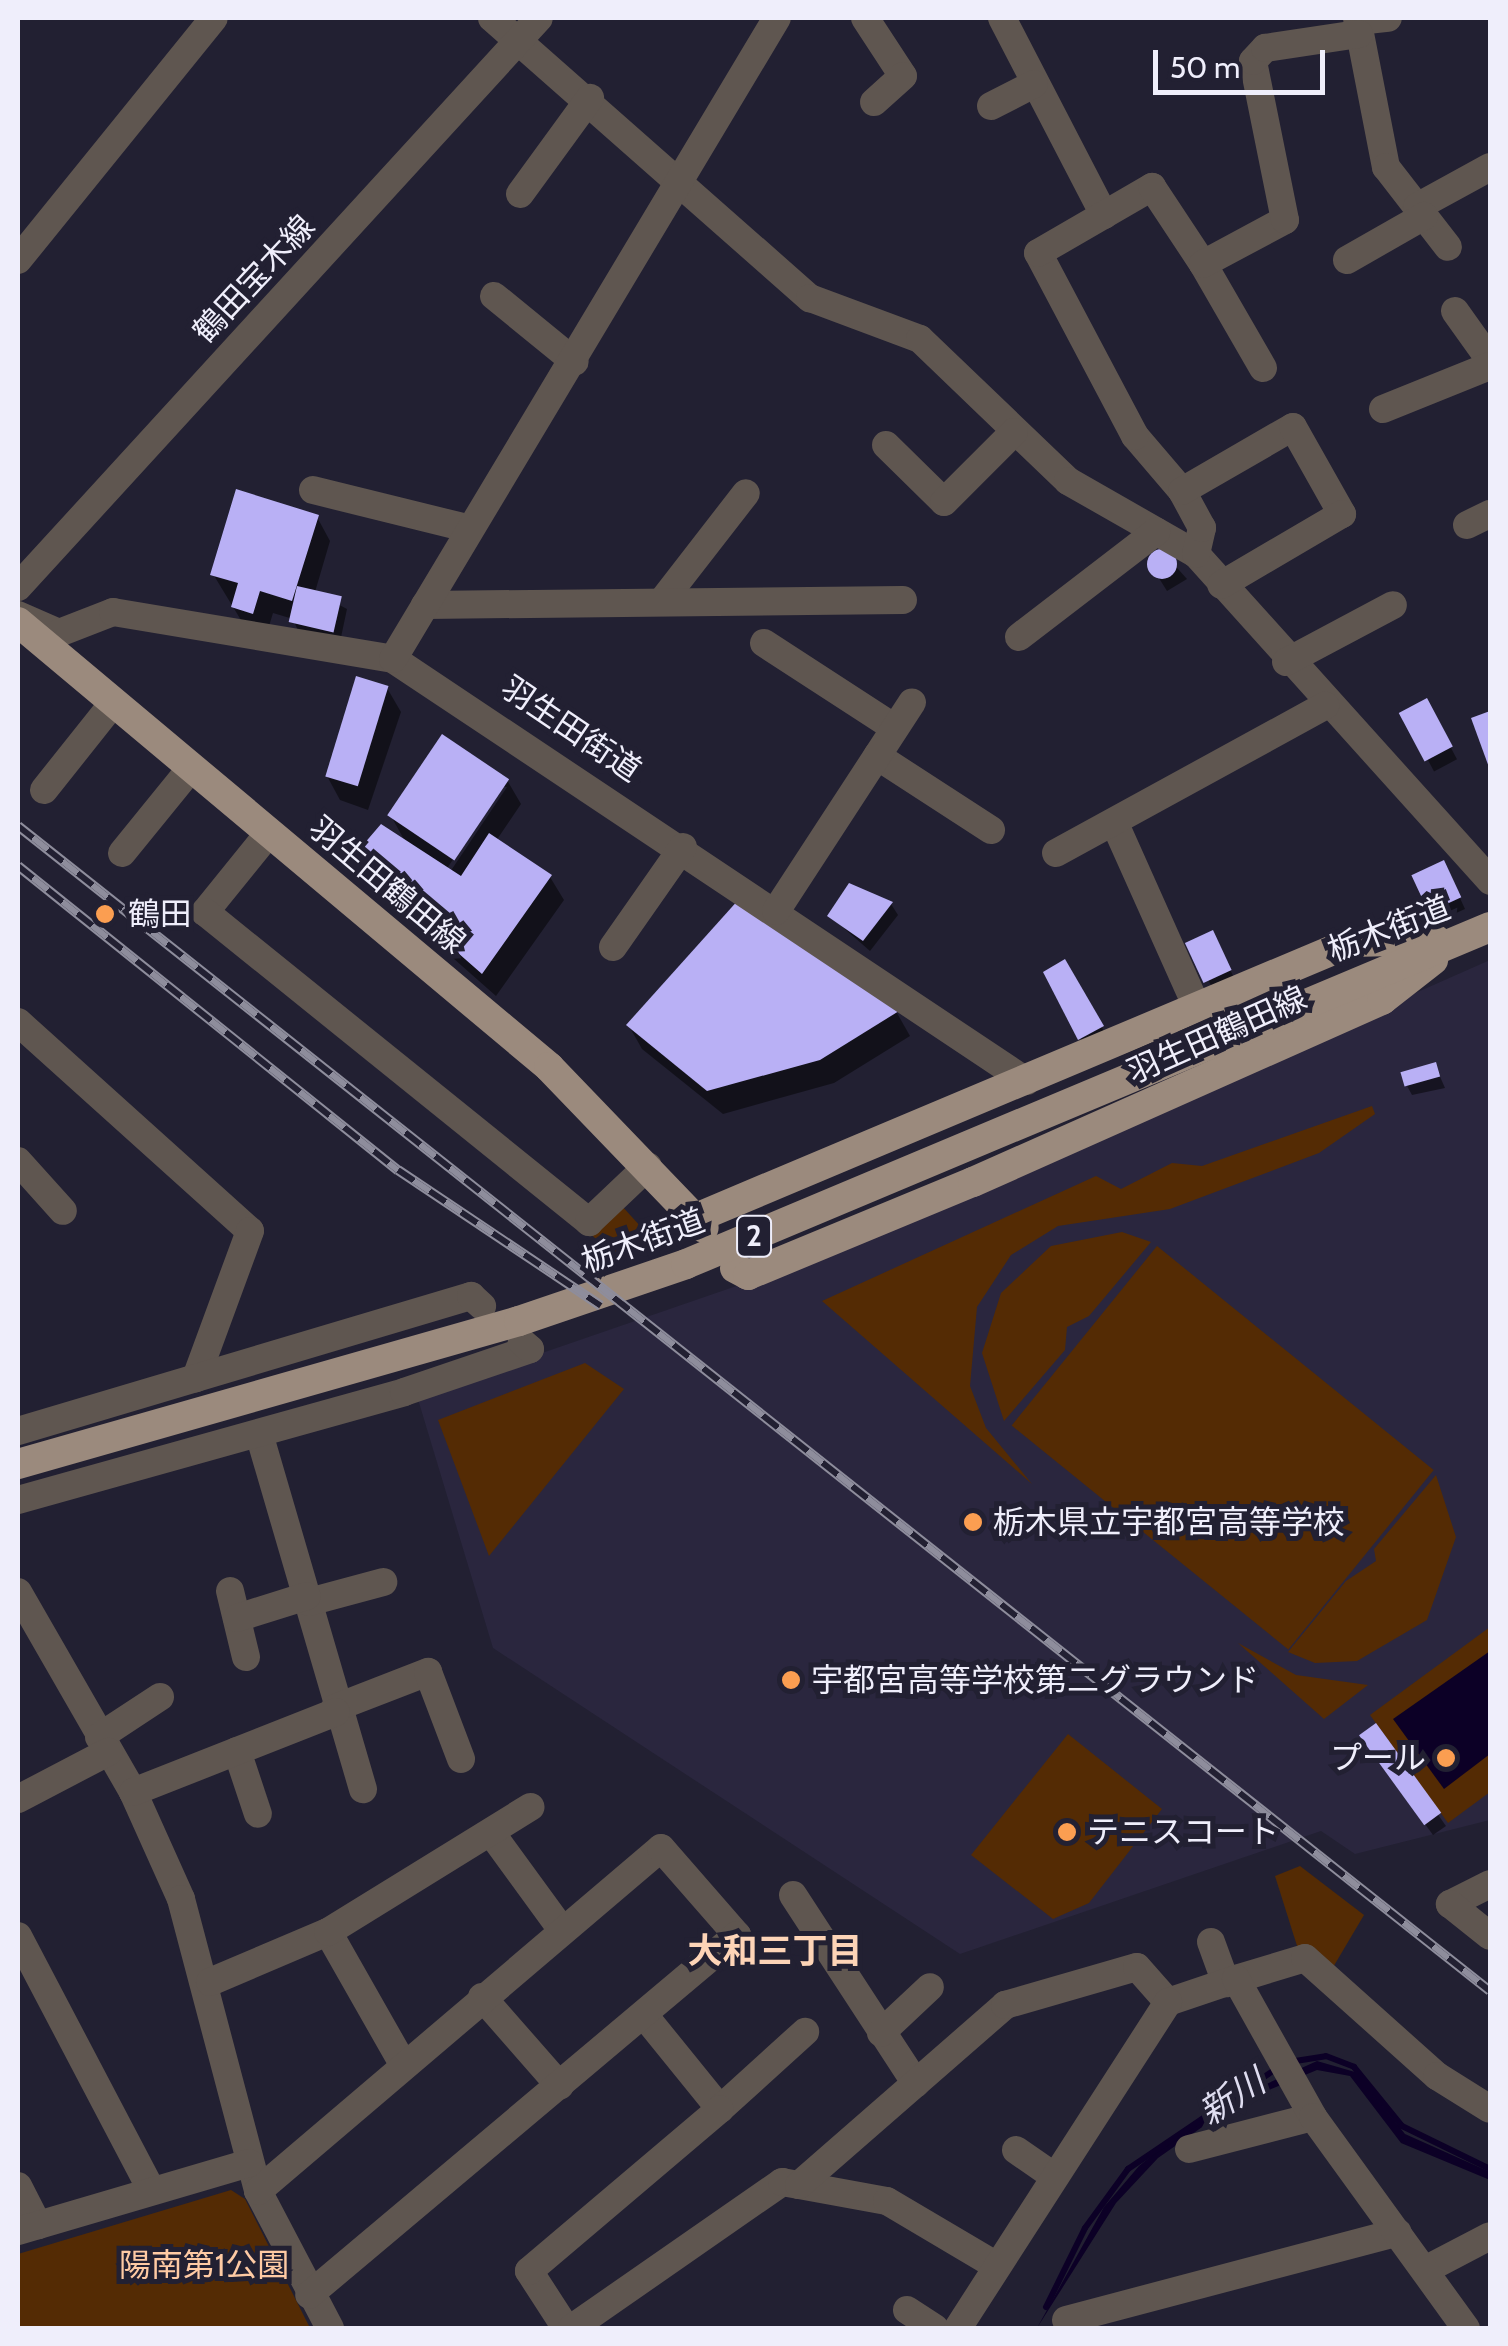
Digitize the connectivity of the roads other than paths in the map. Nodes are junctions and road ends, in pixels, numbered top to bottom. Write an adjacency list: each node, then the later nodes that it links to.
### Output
1 (214, 18): 20 (street)
2 (492, 18): 9 (street)
3 (540, 18): 9 (street, 鶴田宝木線)
4 (777, 18): 15 (street)
5 (865, 18): 12 (street)
6 (1002, 18): 10 (street)
7 (1388, 18): 8 (street)
8 (1358, 24): 17 (street); 22 (street)
9 (519, 40): 11 (street); 38 (street, 鶴田宝木線)
10 (1034, 84): 13 (street); 18 (street)
11 (590, 98): 15 (street); 16 (street)
12 (874, 102)
13 (991, 106)
14 (1490, 167): 17 (street)
15 (681, 179): 25 (street); 29 (street)
16 (520, 194)
17 (1421, 211): 19 (street); 21 (street)
18 (1104, 215): 22 (street); 32 (street)
19 (1448, 247)
20 (18, 260)
21 (1347, 260)
22 (1204, 264): 27 (street)
23 (494, 296): 25 (street)
24 (1455, 311): 26 (street)
25 (575, 362): 34 (street)
26 (1490, 363): 28 (street)
27 (1263, 368)
28 (1384, 409)
29 (1014, 432): 30 (street); 35 (street)
30 (886, 444)
31 (313, 490): 34 (street)
32 (1182, 492): 36 (street); 37 (street)
33 (746, 493): 39 (street)
34 (466, 528): 42 (street)
35 (1156, 532): 36 (street); 44 (street)
36 (1196, 554): 37 (street)
37 (1221, 584): 47 (street)
38 (18, 587)
39 (663, 600): 40 (street); 42 (street)
40 (903, 600)
41 (1393, 605): 47 (street)
42 (425, 606): 46 (street)
43 (18, 618): 46 (street, 羽生田街道); 48 (main road, 羽生田鶴田線)
44 (1019, 637)
45 (764, 644): 51 (street)
46 (393, 658): 58 (street, 羽生田街道)
47 (1286, 662): 50 (street)
48 (114, 702): 53 (main road, 羽生田鶴田線); 54 (street)
49 (912, 702): 51 (street)
50 (1325, 706): 60 (street); 61 (street)
51 (895, 728): 52 (street)
52 (877, 756): 55 (street); 62 (street)
53 (191, 768): 56 (main road, 羽生田鶴田線); 59 (street)
54 (44, 790)
55 (991, 830)
56 (270, 832): 70 (main road, 羽生田鶴田線); 70 (street)
57 (1119, 833): 66 (street)
58 (682, 847): 62 (street, 羽生田街道); 65 (street)
59 (122, 853)
60 (1056, 853)
61 (1490, 881)
62 (776, 911): 68 (street, 羽生田街道)
63 (1490, 927): 64 (main road, 栃木街道 / 2)
64 (1459, 939): 66 (main road, 羽生田鶴田線); 72 (main road, 羽生田鶴田線); 78 (main road, 栃木街道 / 2)
65 (613, 947)
66 (1197, 1008): 68 (main road, 羽生田鶴田線)
67 (18, 1022): 75 (street)
68 (1026, 1081): 70 (main road, 羽生田鶴田線)
69 (18, 1161): 71 (street)
70 (648, 1166)
71 (63, 1211)
72 (735, 1268)
73 (482, 1306): 75 (street)
74 (522, 1342): 77 (street)
75 (196, 1378): 76 (street)
76 (18, 1430)
77 (260, 1437): 79 (street); 82 (street)
78 (18, 1464)
79 (18, 1500)
80 (383, 1582): 82 (street)
81 (18, 1592): 86 (street)
82 (308, 1599): 83 (street); 85 (street)
83 (246, 1657)
84 (160, 1697): 86 (street)
85 (336, 1710): 87 (street); 88 (street); 89 (street)
86 (103, 1744): 90 (street); 91 (street)
87 (237, 1751): 90 (street); 93 (street)
88 (462, 1759)
89 (362, 1789)
90 (133, 1792): 103 (street)
91 (18, 1799)
92 (530, 1806): 94 (street)
93 (258, 1814)
94 (492, 1834): 97 (street); 98 (street)
95 (1490, 1884): 100 (street)
96 (793, 1895): 109 (street)
97 (562, 1930): 105 (street); 107 (street)
98 (328, 1932): 103 (street); 110 (street)
99 (18, 1936): 122 (street)
100 (1490, 1936)
101 (1212, 1942): 102 (street)
102 (1231, 1981): 106 (street); 114 (street); 115 (street)
103 (210, 1982): 118 (street)
104 (930, 1987): 109 (street)
105 (482, 1996): 110 (street); 112 (street)
106 (1168, 2002): 111 (street); 119 (street)
107 (644, 2016): 112 (street); 113 (street)
108 (805, 2032): 113 (street)
109 (881, 2034): 111 (street)
110 (402, 2062): 123 (street)
111 (916, 2084): 120 (street)
112 (560, 2086): 129 (street)
113 (720, 2109): 133 (street)
114 (1490, 2109)
115 (1313, 2116): 116 (street); 125 (street)
116 (1188, 2149)
117 (1016, 2150): 119 (street)
118 (249, 2163): 122 (street); 123 (street)
119 (1052, 2175): 127 (street)
120 (800, 2185): 127 (street); 133 (street)
121 (18, 2186): 124 (street)
122 (152, 2191): 124 (street)
123 (258, 2191): 129 (street)
124 (28, 2228)
125 (1398, 2232): 128 (street); 131 (street)
126 (1490, 2236): 128 (street)
127 (992, 2263): 135 (street)
128 (1425, 2270): 136 (street)
129 (309, 2295): 132 (street)
130 (907, 2310): 134 (street)
131 (1066, 2320)
132 (330, 2328)
133 (569, 2328)
134 (936, 2328)
135 (958, 2328)
136 (1466, 2328)

